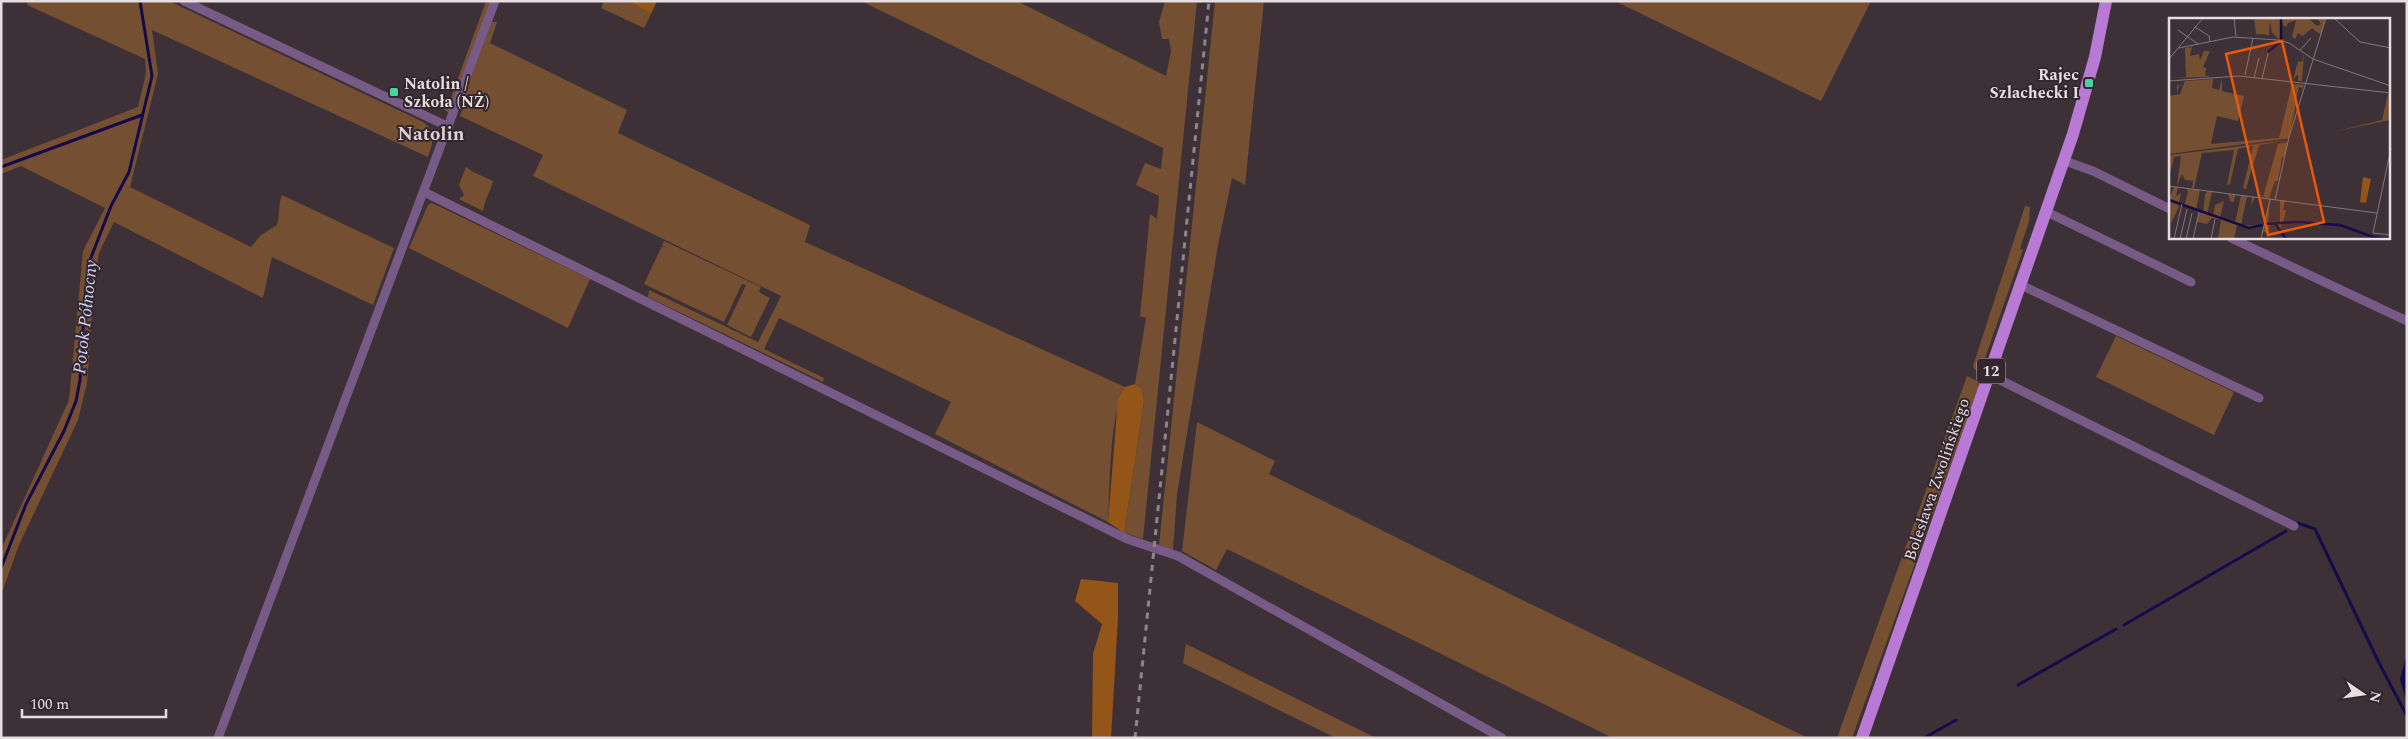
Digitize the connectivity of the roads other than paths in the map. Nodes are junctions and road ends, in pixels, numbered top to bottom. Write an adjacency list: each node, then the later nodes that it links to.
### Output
1 (184, 1): 4 (street)
2 (496, 1): 4 (street)
3 (2106, 1): 5 (main road, Bolesława Zwolińskiego / 12)
4 (449, 127): 6 (street)
5 (2064, 161): 7 (street); 8 (main road, Bolesława Zwolińskiego / 12)
6 (424, 192): 16 (street); 17 (street)
7 (2169, 208)
8 (2047, 212): 10 (street); 11 (main road, Bolesława Zwolińskiego / 12)
9 (2233, 239): 12 (street)
10 (2191, 282)
11 (2021, 285): 13 (main road, Bolesława Zwolińskiego / 12); 14 (street)
12 (2407, 321)
13 (1990, 375): 15 (street); 18 (main road, Bolesława Zwolińskiego / 12)
14 (2259, 398)
15 (2294, 526)
16 (218, 738)
17 (1502, 738)
18 (1862, 738)

